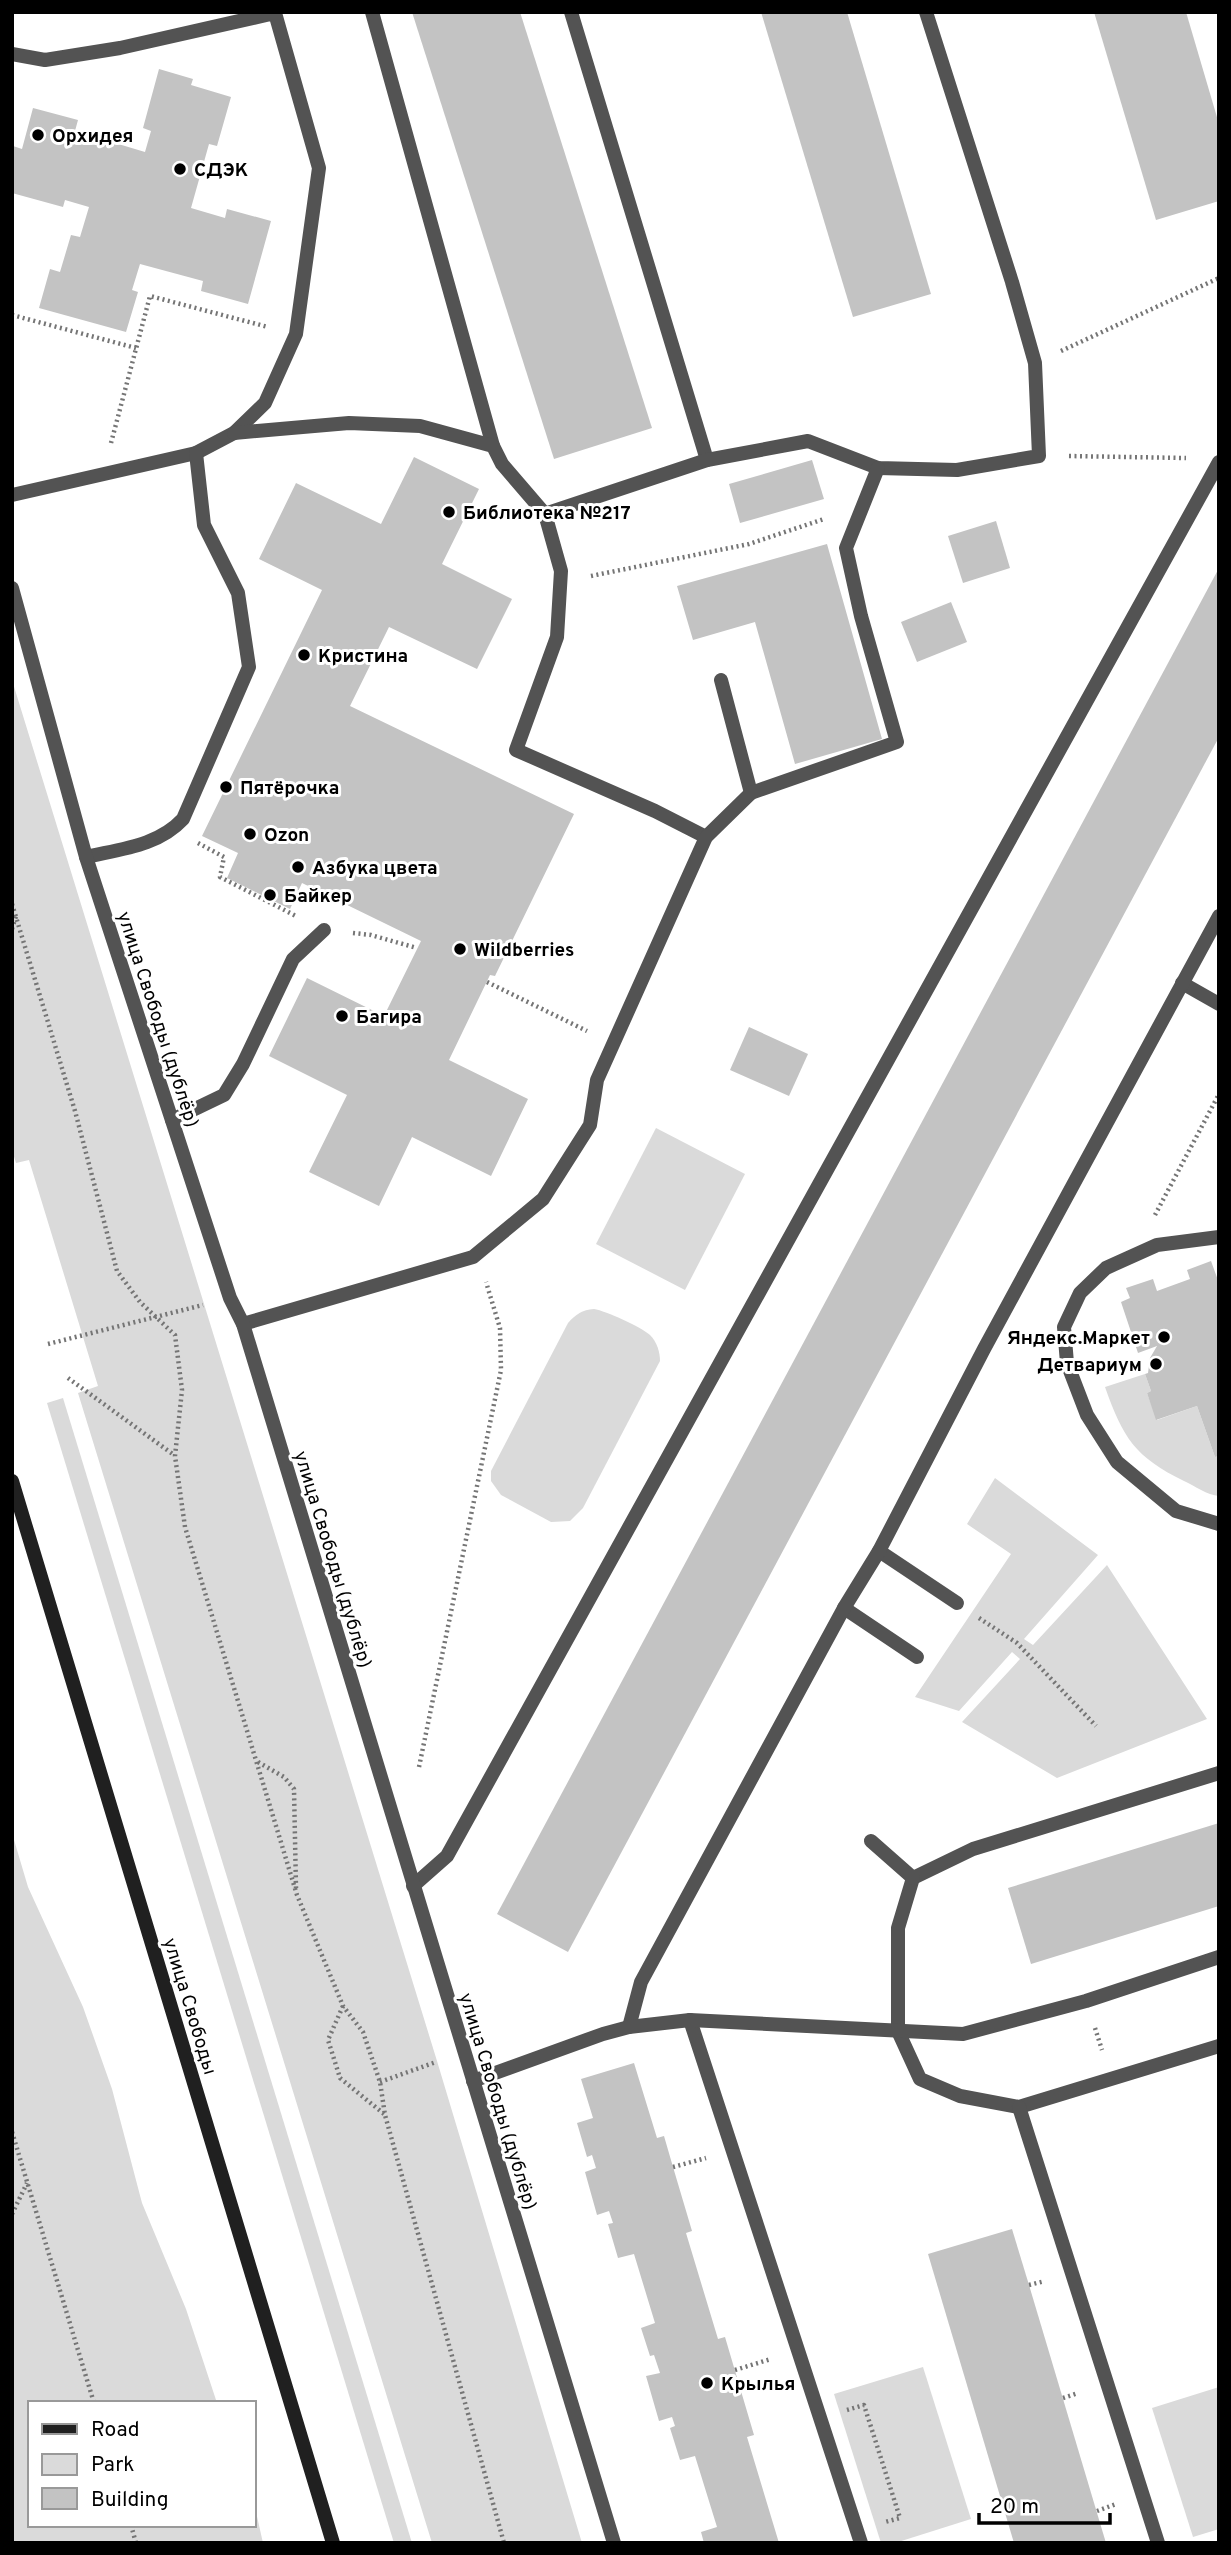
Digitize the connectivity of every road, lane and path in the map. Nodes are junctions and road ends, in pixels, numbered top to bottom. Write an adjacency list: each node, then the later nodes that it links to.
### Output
1 (372, 12): 11 (street)
2 (571, 12): 15 (street)
3 (926, 12): 9 (street)
4 (12, 54): 7 (street)
5 (1219, 278): 9 (path)
6 (12, 315): 8 (path)
7 (296, 334): 8 (path); 10 (street)
8 (136, 348): 18 (path)
9 (1035, 363): 13 (street)
10 (234, 433): 11 (street); 12 (street)
11 (493, 446): 21 (street)
12 (196, 453): 18 (street); 26 (street)
13 (1039, 456): 14 (path); 17 (street)
14 (1191, 458)
15 (707, 460): 17 (street); 21 (street)
16 (1219, 462): 63 (street)
17 (878, 468): 20 (street)
18 (102, 475): 19 (street)
19 (12, 495)
20 (865, 506): 22 (path); 25 (street)
21 (545, 514): 22 (street)
22 (561, 584): 27 (street)
23 (12, 588): 28 (street, улица Свободы (дублёр))
24 (721, 680): 25 (street)
25 (751, 793): 27 (street)
26 (173, 830): 28 (street); 33 (path)
27 (706, 837): 38 (street)
28 (86, 857): 40 (street, улица Свободы (дублёр))
29 (12, 904): 30 (path)
30 (16, 915): 32 (path); 45 (path)
31 (1218, 920): 36 (street)
32 (12, 929)
33 (324, 930): 34 (path); 40 (street)
34 (417, 948)
35 (486, 982): 38 (path)
36 (1182, 983): 37 (street); 52 (street)
37 (1219, 1004)
38 (613, 1044): 43 (street)
39 (1219, 1094): 42 (path)
40 (172, 1121): 46 (street, улица Свободы (дублёр))
41 (1219, 1237): 42 (street)
42 (1133, 1256): 51 (street)
43 (472, 1257): 46 (street); 59 (path)
44 (207, 1304): 45 (path)
45 (155, 1317): 47 (path); 49 (path)
46 (243, 1324): 63 (street, улица Свободы (дублёр))
47 (48, 1344)
48 (68, 1378): 49 (path)
49 (175, 1456): 58 (path)
50 (12, 1481): 84 (main road, улица Свободы)
51 (1219, 1524)
52 (879, 1551): 53 (street); 54 (street)
53 (957, 1603)
54 (844, 1608): 56 (street); 69 (street)
55 (971, 1613): 57 (path)
56 (917, 1657)
57 (1096, 1726)
58 (257, 1761): 64 (path); 64 (path)
59 (419, 1767)
60 (1219, 1773): 62 (street)
61 (871, 1841): 62 (street)
62 (913, 1878): 70 (street)
63 (413, 1886): 74 (street, улица Свободы (дублёр))
64 (296, 1895): 67 (path)
65 (1219, 1957): 66 (street)
66 (1086, 2001): 70 (street); 73 (path)
67 (344, 2006): 75 (path); 77 (path)
68 (690, 2020): 69 (street); 70 (street); 82 (street)
69 (629, 2027): 74 (street)
70 (898, 2031): 76 (street)
71 (1219, 2046): 73 (street)
72 (437, 2062): 75 (path)
73 (1111, 2079): 76 (street)
74 (473, 2081): 86 (street, улица Свободы (дублёр))
75 (380, 2082): 77 (path)
76 (1019, 2108): 87 (street)
77 (385, 2115): 85 (path)
78 (12, 2132): 79 (path)
79 (28, 2182): 80 (path); 81 (path)
80 (12, 2214)
81 (93, 2401)
82 (821, 2418): 83 (street); 83 (path)
83 (859, 2537)
84 (333, 2543)
85 (503, 2543)
86 (614, 2543)
87 (1158, 2543)

